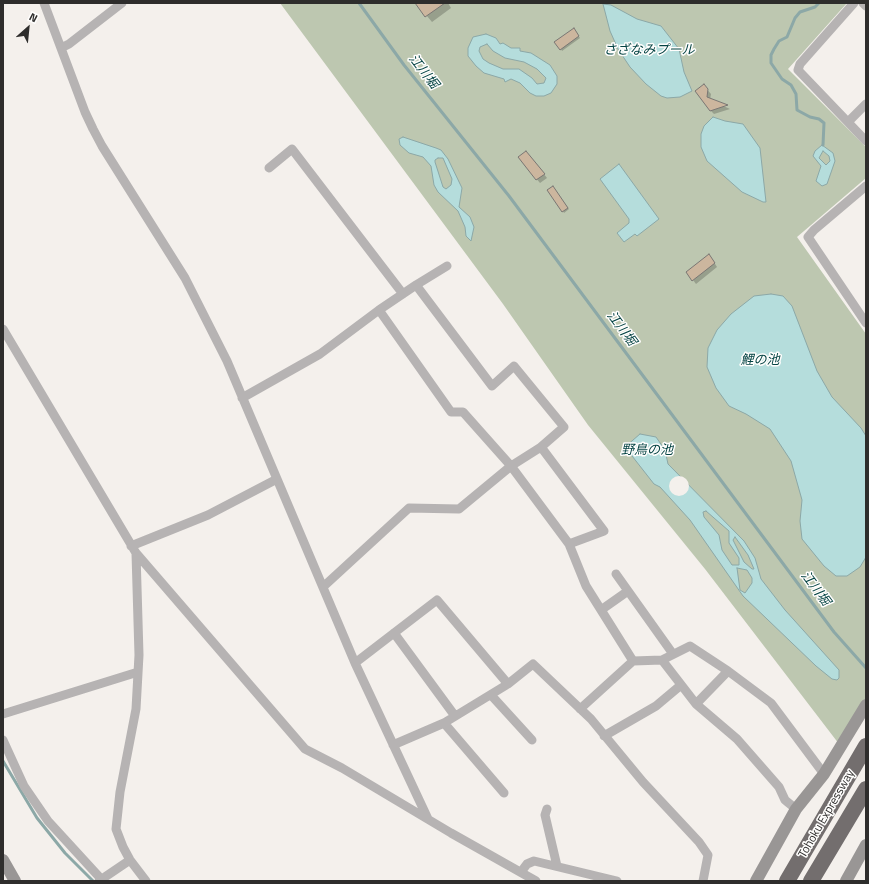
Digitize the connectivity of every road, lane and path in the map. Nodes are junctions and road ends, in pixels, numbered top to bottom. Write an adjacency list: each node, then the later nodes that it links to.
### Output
1 (44, 3): 6 (street)
2 (122, 3): 6 (street)
3 (854, 3): 8 (street)
4 (863, 3): 5 (street)
5 (866, 6)
6 (60, 48): 18 (street)
7 (866, 104): 8 (street)
8 (848, 122): 9 (street)
9 (866, 141)
10 (269, 168): 14 (street)
11 (866, 186): 16 (street)
12 (447, 266): 13 (street)
13 (416, 285): 14 (street); 19 (street)
14 (403, 294): 15 (street)
15 (379, 310): 18 (street); 20 (street)
16 (866, 323)
17 (3, 329): 23 (street)
18 (242, 398): 21 (street)
19 (540, 447): 20 (street); 22 (street)
20 (511, 466): 22 (street); 25 (street)
21 (277, 480): 23 (street); 25 (street)
22 (569, 544): 27 (street)
23 (134, 550): 34 (street); 54 (street)
24 (616, 574): 26 (street)
25 (323, 587): 32 (street)
26 (628, 591): 27 (street); 29 (street)
27 (601, 610): 31 (street)
28 (394, 633): 32 (street); 35 (street); 42 (street)
29 (673, 654): 30 (street); 33 (street)
30 (662, 660): 31 (street); 36 (street)
31 (633, 661): 40 (street)
32 (355, 663): 47 (street)
33 (728, 671): 38 (street); 49 (street)
34 (138, 672): 41 (street); 57 (street)
35 (508, 684): 37 (street); 40 (street)
36 (681, 685): 38 (street); 44 (street)
37 (491, 694): 42 (street); 46 (street)
38 (696, 704): 53 (street)
39 (866, 705): 49 (street)
40 (580, 709): 44 (street)
41 (3, 714)
42 (455, 716): 43 (street)
43 (444, 723): 47 (street); 51 (street)
44 (604, 736): 65 (street)
45 (3, 740): 60 (street)
46 (532, 740)
47 (393, 745): 54 (street)
48 (866, 746): 67 (highway, Tohoku Expressway)
49 (824, 774): 53 (street)
50 (866, 789): 68 (highway, Tohoku Expressway)
51 (504, 793)
52 (547, 809): 58 (street)
53 (796, 809): 66 (street)
54 (428, 819): 59 (street)
55 (866, 845): 69 (street)
56 (3, 860): 61 (street)
57 (130, 860): 60 (street); 62 (street)
58 (557, 866): 59 (street); 64 (street)
59 (521, 872): 63 (street)
60 (101, 880)
61 (15, 881)
62 (146, 881)
63 (536, 881)
64 (617, 881)
65 (703, 881)
66 (756, 881)
67 (787, 881)
68 (811, 881)
69 (846, 881)

